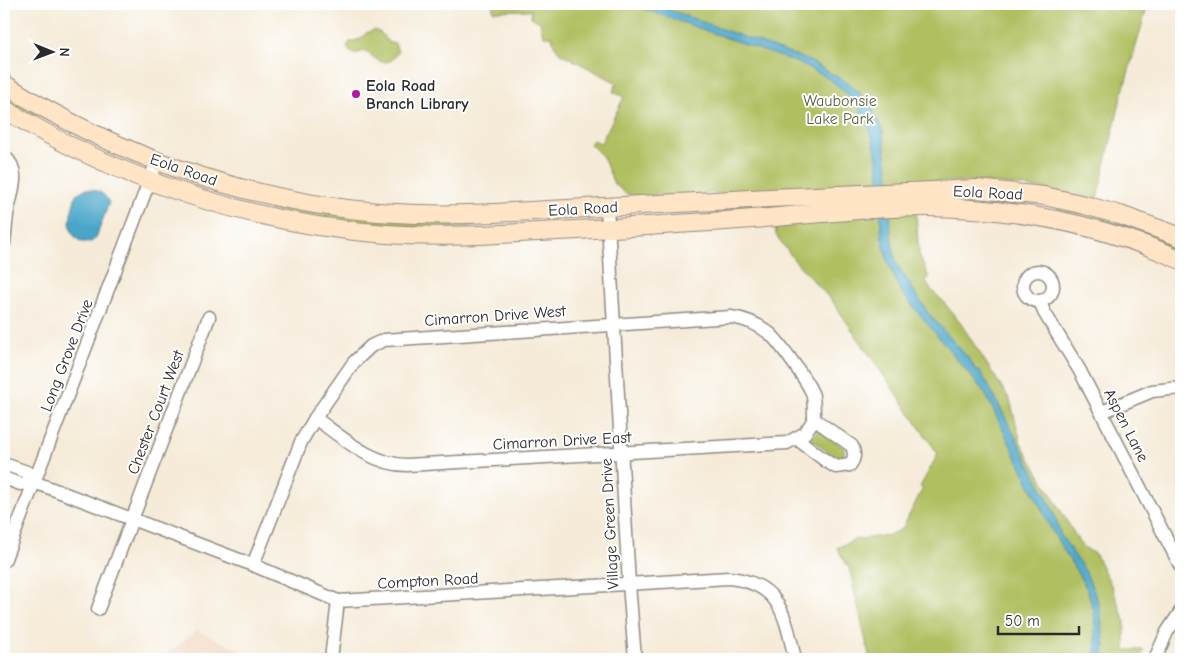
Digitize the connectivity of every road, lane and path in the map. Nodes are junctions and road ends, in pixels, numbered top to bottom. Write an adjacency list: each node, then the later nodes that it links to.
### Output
1 (4, 84): 4 (main road, Eola Road)
2 (4, 109): 5 (main road, Eola Road)
3 (4, 156): 11 (street)
4 (158, 161): 5 (street, Long Grove Drive); 8 (main road, Eola Road)
5 (150, 182): 9 (main road, Eola Road); 24 (street, Long Grove Drive)
6 (903, 200): 7 (main road, Eola Road); 10 (main road, Eola Road); 12 (main road, Eola Road)
7 (865, 202): 8 (main road, Eola Road); 9 (main road, Eola Road)
8 (608, 206): 9 (street, Village Green Drive)
9 (608, 228): 15 (street, Village Green Drive)
10 (1181, 237)
11 (4, 243)
12 (1181, 260)
13 (1040, 301): 17 (street, Aspen Lane)
14 (209, 317): 25 (street, Chester Court West)
15 (613, 324): 18 (street, Cimarron Drive West); 19 (street, Cimarron Drive West); 21 (street, Village Green Drive)
16 (1181, 388): 17 (street)
17 (1102, 412): 28 (street, Aspen Lane)
18 (315, 418): 21 (street, Cimarron Drive East); 27 (street, Cimarron Drive West)
19 (814, 419): 20 (street); 20 (street)
20 (796, 438): 21 (street, Cimarron Drive East)
21 (621, 453): 29 (street, Village Green Drive)
22 (4, 464): 24 (street, Compton Road)
23 (4, 478): 24 (street, Compton Road)
24 (34, 482): 25 (street, Compton Road); 26 (street, Long Grove Drive)
25 (132, 519): 27 (street, Compton Road); 31 (street, Chester Court West)
26 (4, 561)
27 (253, 565): 30 (street, Compton Road)
28 (1181, 567)
29 (629, 584): 30 (street, Compton Road); 34 (street, Village Green Drive); 35 (street, Compton Road)
30 (338, 601): 33 (street)
31 (98, 609)
32 (1181, 611): 36 (street)
33 (331, 659)
34 (635, 659)
35 (795, 659)
36 (1155, 659)

